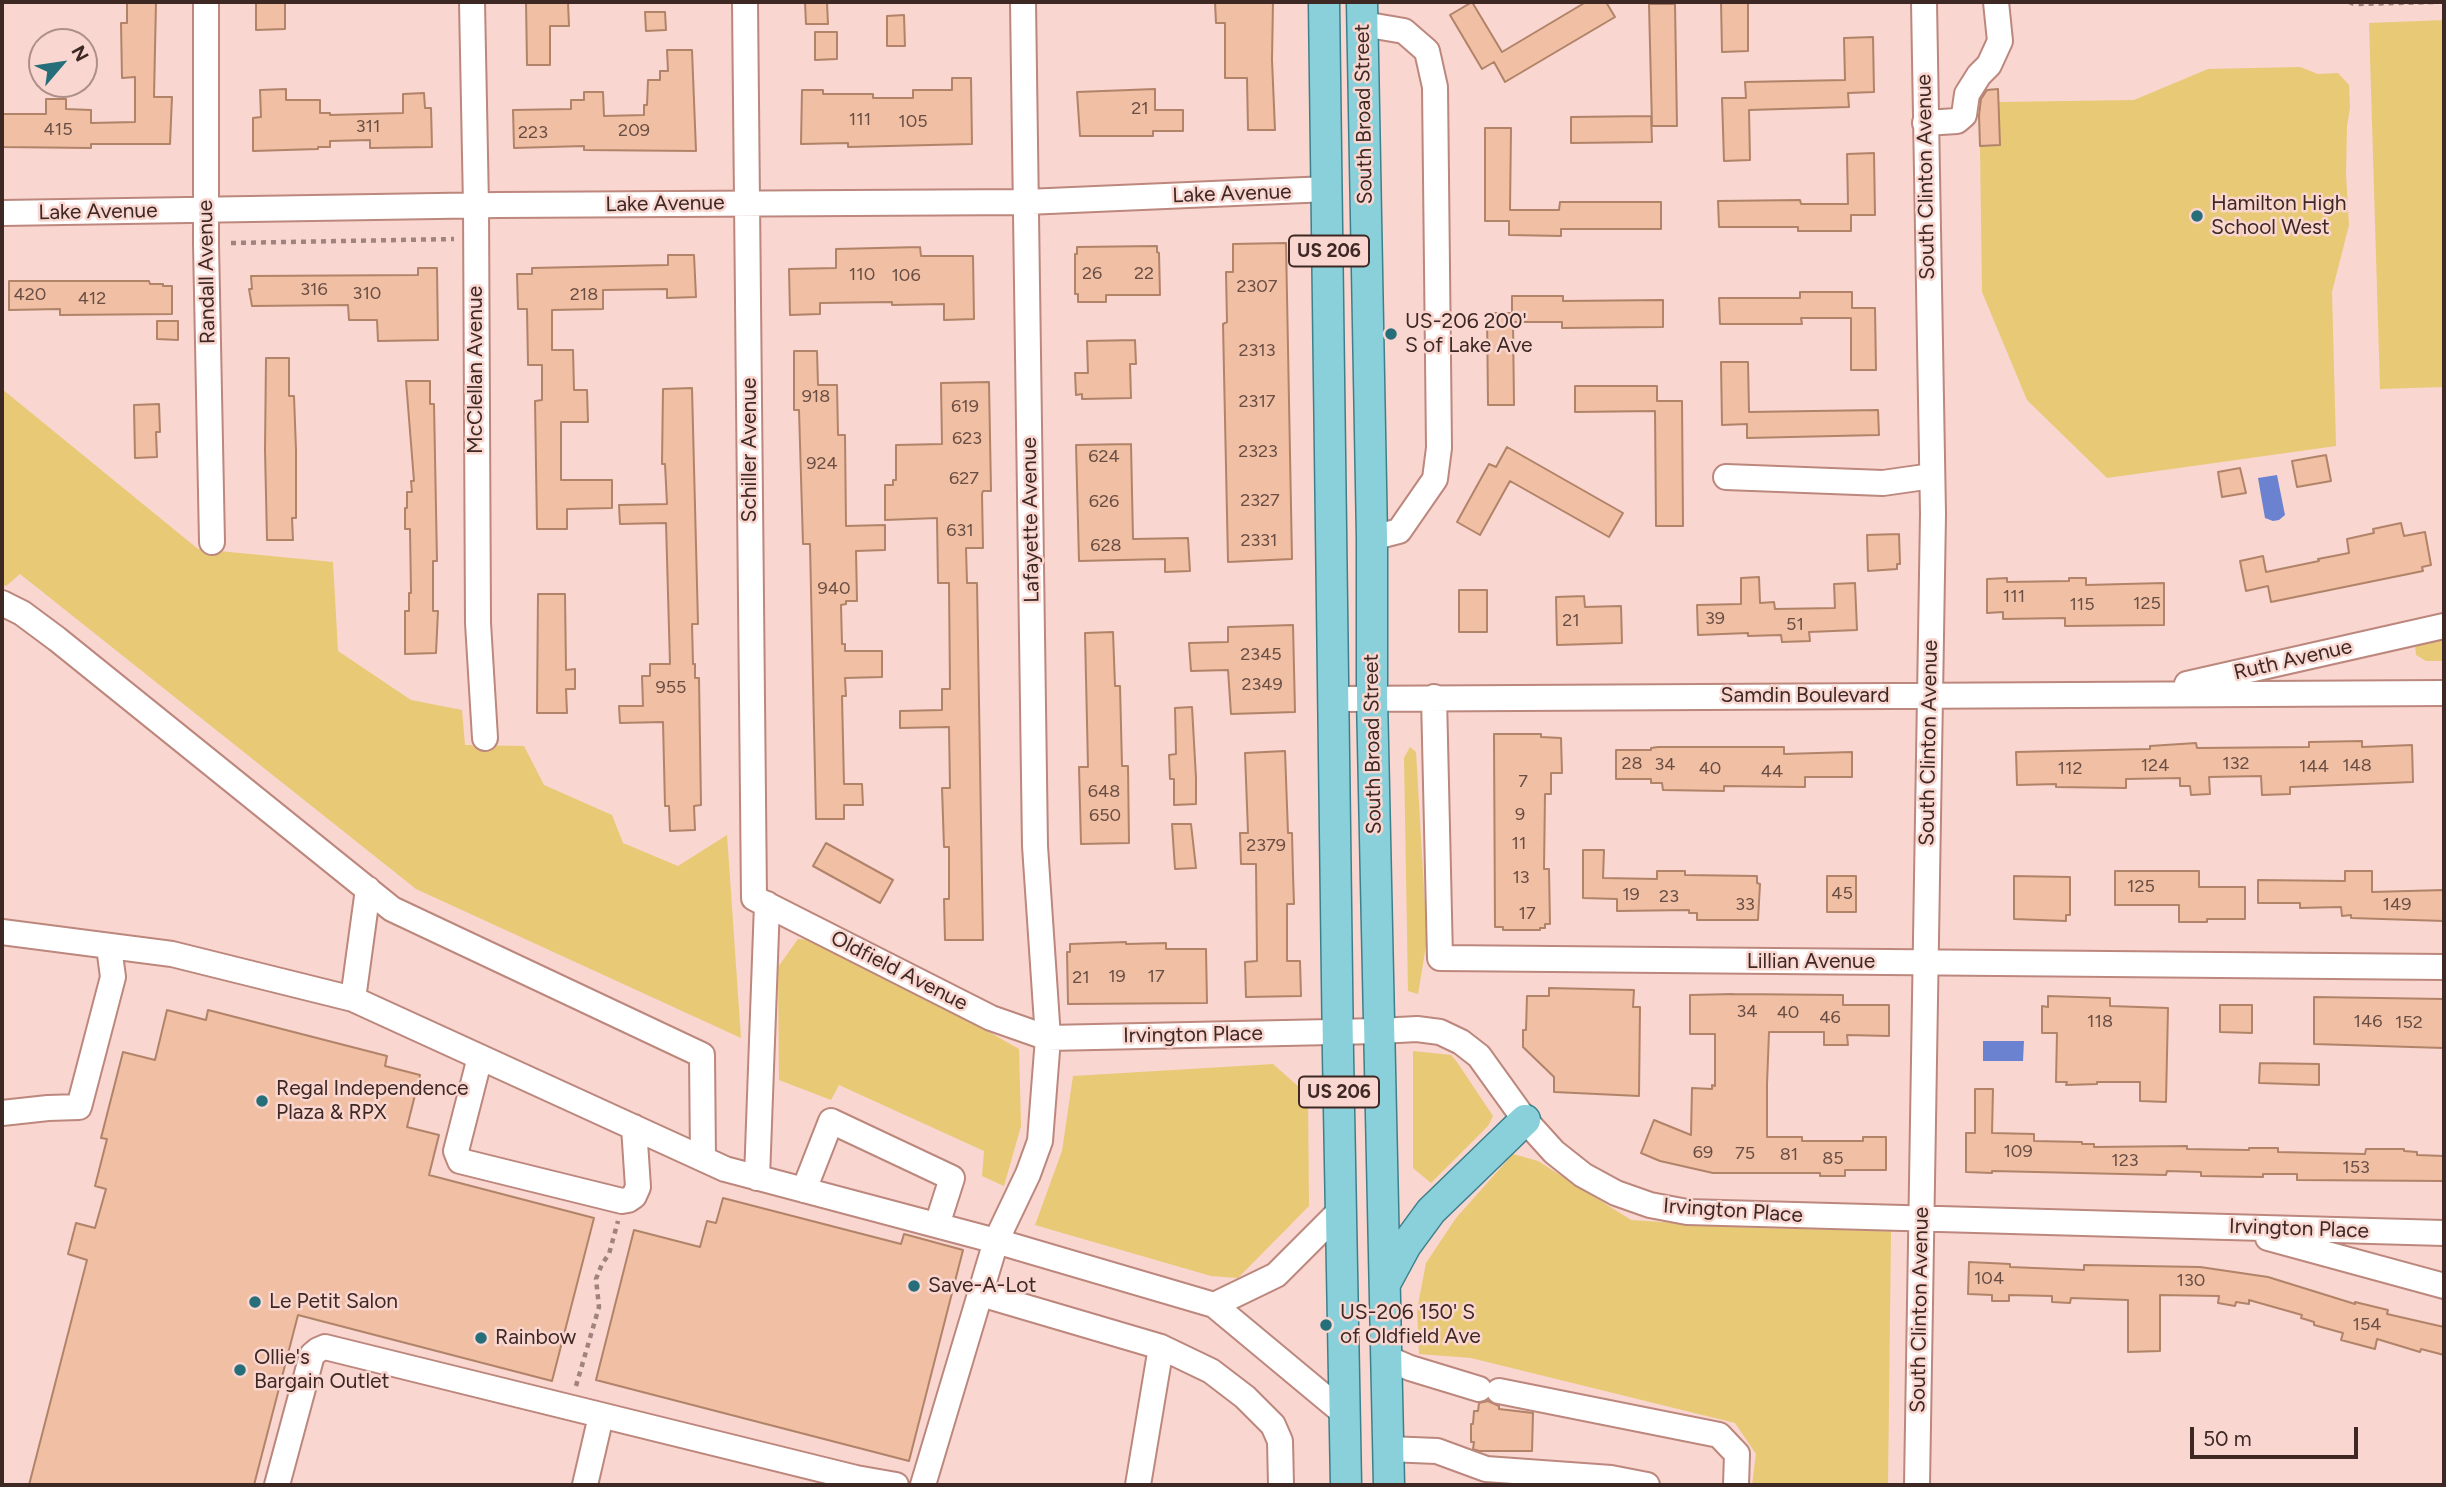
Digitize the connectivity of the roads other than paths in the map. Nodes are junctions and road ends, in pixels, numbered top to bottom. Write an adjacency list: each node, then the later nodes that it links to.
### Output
1 (206, 2): 14 (street, Randall Avenue)
2 (472, 2): 13 (street, McClellan Avenue)
3 (745, 2): 12 (street, Schiller Avenue)
4 (1023, 2): 11 (street, Lafayette Avenue)
5 (1324, 2): 10 (main road, South Broad Street / US 206)
6 (1924, 2): 9 (street, South Clinton Avenue)
7 (1996, 2): 9 (street)
8 (1362, 13): 18 (main road, South Broad Street / US 206); 18 (street)
9 (1925, 123): 16 (street, South Clinton Avenue)
10 (1328, 189): 11 (street, Lake Avenue); 27 (main road, South Broad Street / US 206)
11 (1026, 202): 12 (street, Lake Avenue); 38 (street, Lafayette Avenue)
12 (748, 203): 13 (street, Lake Avenue); 30 (street, Schiller Avenue)
13 (476, 206): 14 (street, Lake Avenue); 28 (street, McClellan Avenue)
14 (206, 210): 15 (street, Lake Avenue); 19 (street, Randall Avenue)
15 (2, 214)
16 (1932, 476): 17 (street); 24 (street, South Clinton Avenue)
17 (1726, 477)
18 (1372, 538): 25 (main road, South Broad Street / US 206)
19 (212, 542)
20 (2, 603): 29 (street)
21 (2444, 626): 23 (street, Ruth Avenue)
22 (2444, 693): 23 (street, Samdin Boulevard)
23 (2142, 694): 24 (street, Samdin Boulevard)
24 (1930, 695): 26 (street, Samdin Boulevard); 33 (street, South Clinton Avenue)
25 (1371, 697): 26 (street, Samdin Boulevard); 27 (street, Samdin Boulevard); 36 (main road, South Broad Street / US 206)
26 (1434, 697): 33 (street, Lillian Avenue)
27 (1334, 699): 37 (main road, South Broad Street / US 206)
28 (485, 738)
29 (368, 889): 35 (street); 43 (street)
30 (760, 901): 38 (street, Oldfield Avenue); 44 (street, Schiller Avenue)
31 (2, 932): 32 (street)
32 (109, 947): 35 (street); 40 (street)
33 (1926, 962): 34 (street, Lillian Avenue); 47 (street, South Clinton Avenue)
34 (2444, 967)
35 (353, 999): 39 (street)
36 (1380, 1031): 37 (street, Irvington Place); 41 (street, Irvington Place); 52 (main road, South Broad Street / US 206)
37 (1338, 1032): 38 (street, Irvington Place); 46 (main road, South Broad Street / US 206)
38 (1048, 1038): 51 (street, Lafayette Avenue)
39 (480, 1057): 42 (street); 42 (street)
40 (2, 1113)
41 (1525, 1120): 47 (street, Irvington Place); 52 (main road)
42 (634, 1127): 43 (street)
43 (703, 1159): 44 (street)
44 (757, 1178): 45 (street)
45 (804, 1190): 48 (street); 48 (street)
46 (1341, 1210): 55 (street); 58 (main road, South Broad Street / US 206)
47 (1921, 1219): 49 (street, Irvington Place); 61 (street, South Clinton Avenue)
48 (937, 1225): 51 (street)
49 (2230, 1227): 50 (street, Irvington Place); 53 (street)
50 (2444, 1233)
51 (996, 1241): 54 (street, Lafayette Avenue); 55 (street)
52 (1386, 1282): 57 (main road, South Broad Street / US 206)
53 (2444, 1286)
54 (981, 1294): 56 (street); 65 (street, Lafayette Avenue)
55 (1214, 1305): 58 (street)
56 (1161, 1347): 66 (street); 67 (street)
57 (1387, 1358): 60 (main road, South Broad Street / US 206); 71 (street)
58 (1345, 1414): 68 (main road, South Broad Street / US 206)
59 (601, 1416): 62 (street); 63 (street); 64 (street)
60 (1388, 1449): 69 (main road, South Broad Street / US 206); 70 (street)
61 (1915, 1484)
62 (277, 1485)
63 (585, 1485)
64 (895, 1485)
65 (923, 1485)
66 (1138, 1485)
67 (1281, 1485)
68 (1346, 1485)
69 (1389, 1485)
70 (1647, 1485)
71 (1736, 1485)

